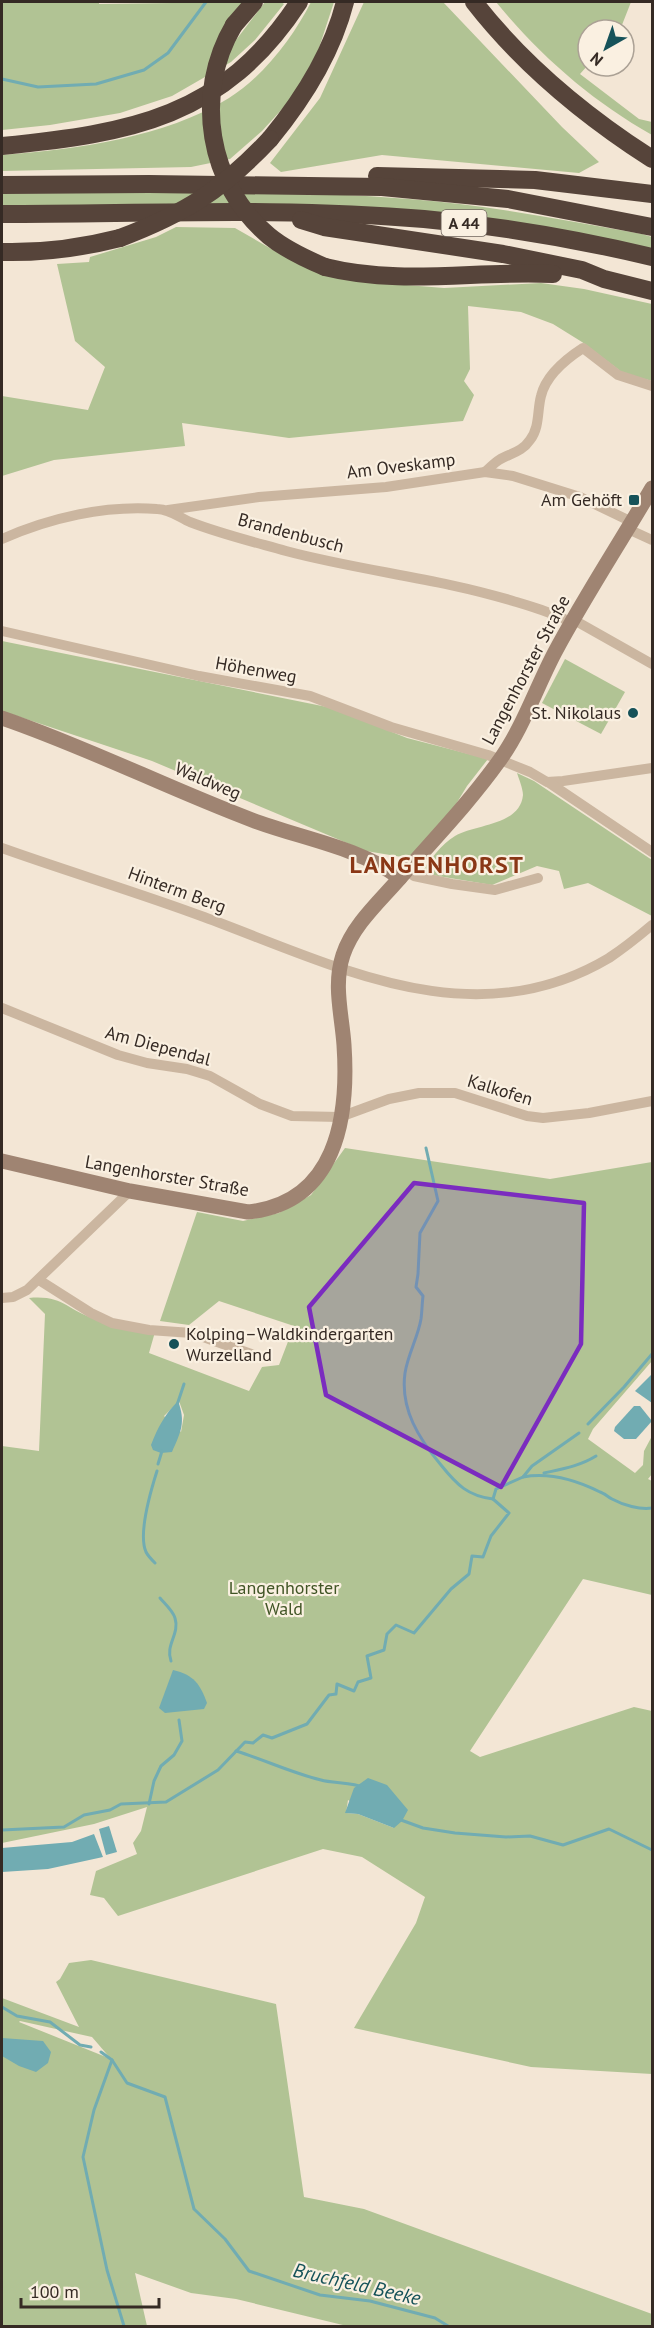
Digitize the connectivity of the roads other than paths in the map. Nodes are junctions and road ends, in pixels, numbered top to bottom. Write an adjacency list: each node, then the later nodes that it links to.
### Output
1 (254, 2): 15 (highway, bridge)
2 (299, 2): 5 (highway)
3 (345, 2): 13 (highway, bridge)
4 (474, 2): 6 (highway)
5 (2, 146)
6 (652, 159)
7 (2, 185): 8 (highway, A 44)
8 (273, 185): 9 (highway); 12 (highway, A 44)
9 (652, 194)
10 (273, 213): 11 (highway, A 44); 14 (highway, A 44); 15 (highway)
11 (2, 214)
12 (652, 227)
13 (2, 252)
14 (652, 257)
15 (604, 279): 16 (highway)
16 (652, 291)
17 (652, 386): 18 (street)
18 (485, 472): 20 (street, Am Oveskamp); 21 (street, Am Oveskamp)
19 (652, 488): 21 (street, Langenhorster Straße)
20 (166, 510): 22 (street, Brandenbusch); 24 (street, Brandenbusch)
21 (630, 525): 23 (street); 24 (street, Langenhorster Straße)
22 (2, 538)
23 (652, 540)
24 (573, 621): 26 (street, Brandenbusch); 28 (street, Langenhorster Straße)
25 (2, 631): 28 (street, Höhenweg)
26 (652, 664)
27 (2, 718): 33 (street, Waldweg)
28 (499, 760): 30 (street, Höhenweg); 33 (street, Langenhorster Straße)
29 (652, 768): 30 (street)
30 (547, 782): 32 (street, Höhenweg)
31 (2, 848): 36 (street, Hinterm Berg)
32 (652, 852)
33 (403, 874): 34 (street); 36 (street, Langenhorster Straße)
34 (538, 878)
35 (652, 925): 36 (street, Hinterm Berg)
36 (340, 967): 39 (street, Langenhorster Straße)
37 (2, 1008): 39 (street, Am Diependal)
38 (652, 1101): 39 (street, Kalkofen)
39 (340, 1117): 41 (street, Langenhorster Straße)
40 (2, 1161): 41 (street, Langenhorster Straße)
41 (130, 1191): 42 (street)
42 (39, 1280): 43 (street); 44 (street)
43 (2, 1298)
44 (254, 1355)

